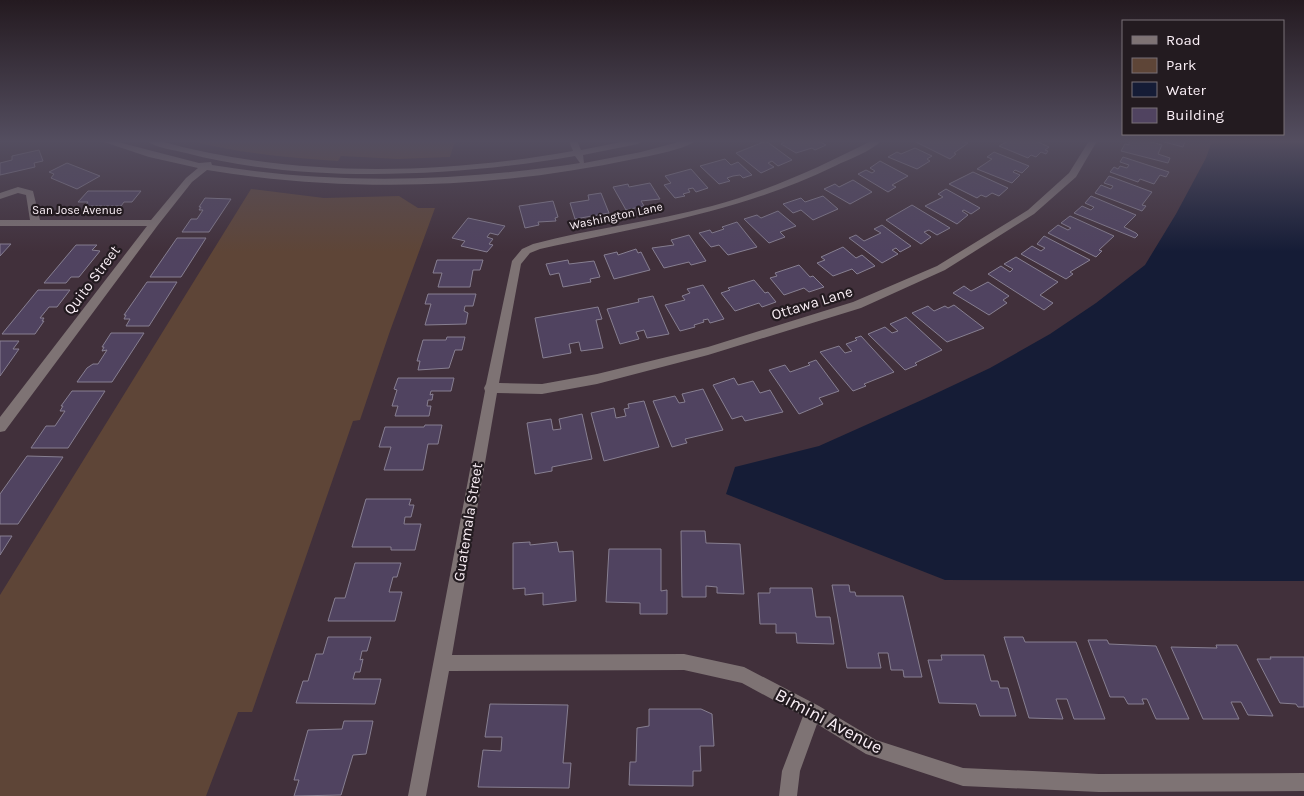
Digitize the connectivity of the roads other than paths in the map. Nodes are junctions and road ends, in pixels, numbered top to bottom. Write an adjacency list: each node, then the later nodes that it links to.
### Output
1 (191, 178): 8 (street, Quito Street)
2 (279, 178): 3 (street)
3 (464, 178)
4 (799, 178): 10 (street, Washington Lane)
5 (1068, 178): 11 (street, Ottawa Lane)
6 (0, 196): 7 (street)
7 (35, 222): 8 (street, San Jose Avenue); 9 (street, San Jose Avenue)
8 (154, 222): 12 (street, Quito Street)
9 (0, 223)
10 (526, 251): 11 (street, Guatemala Street)
11 (490, 388): 13 (street, Guatemala Street)
12 (0, 427)
13 (444, 663): 14 (street, Bimini Avenue); 16 (street, Guatemala Street)
14 (812, 712): 15 (street, Bimini Avenue); 17 (street)
15 (1304, 782)
16 (417, 796)
17 (788, 796)

